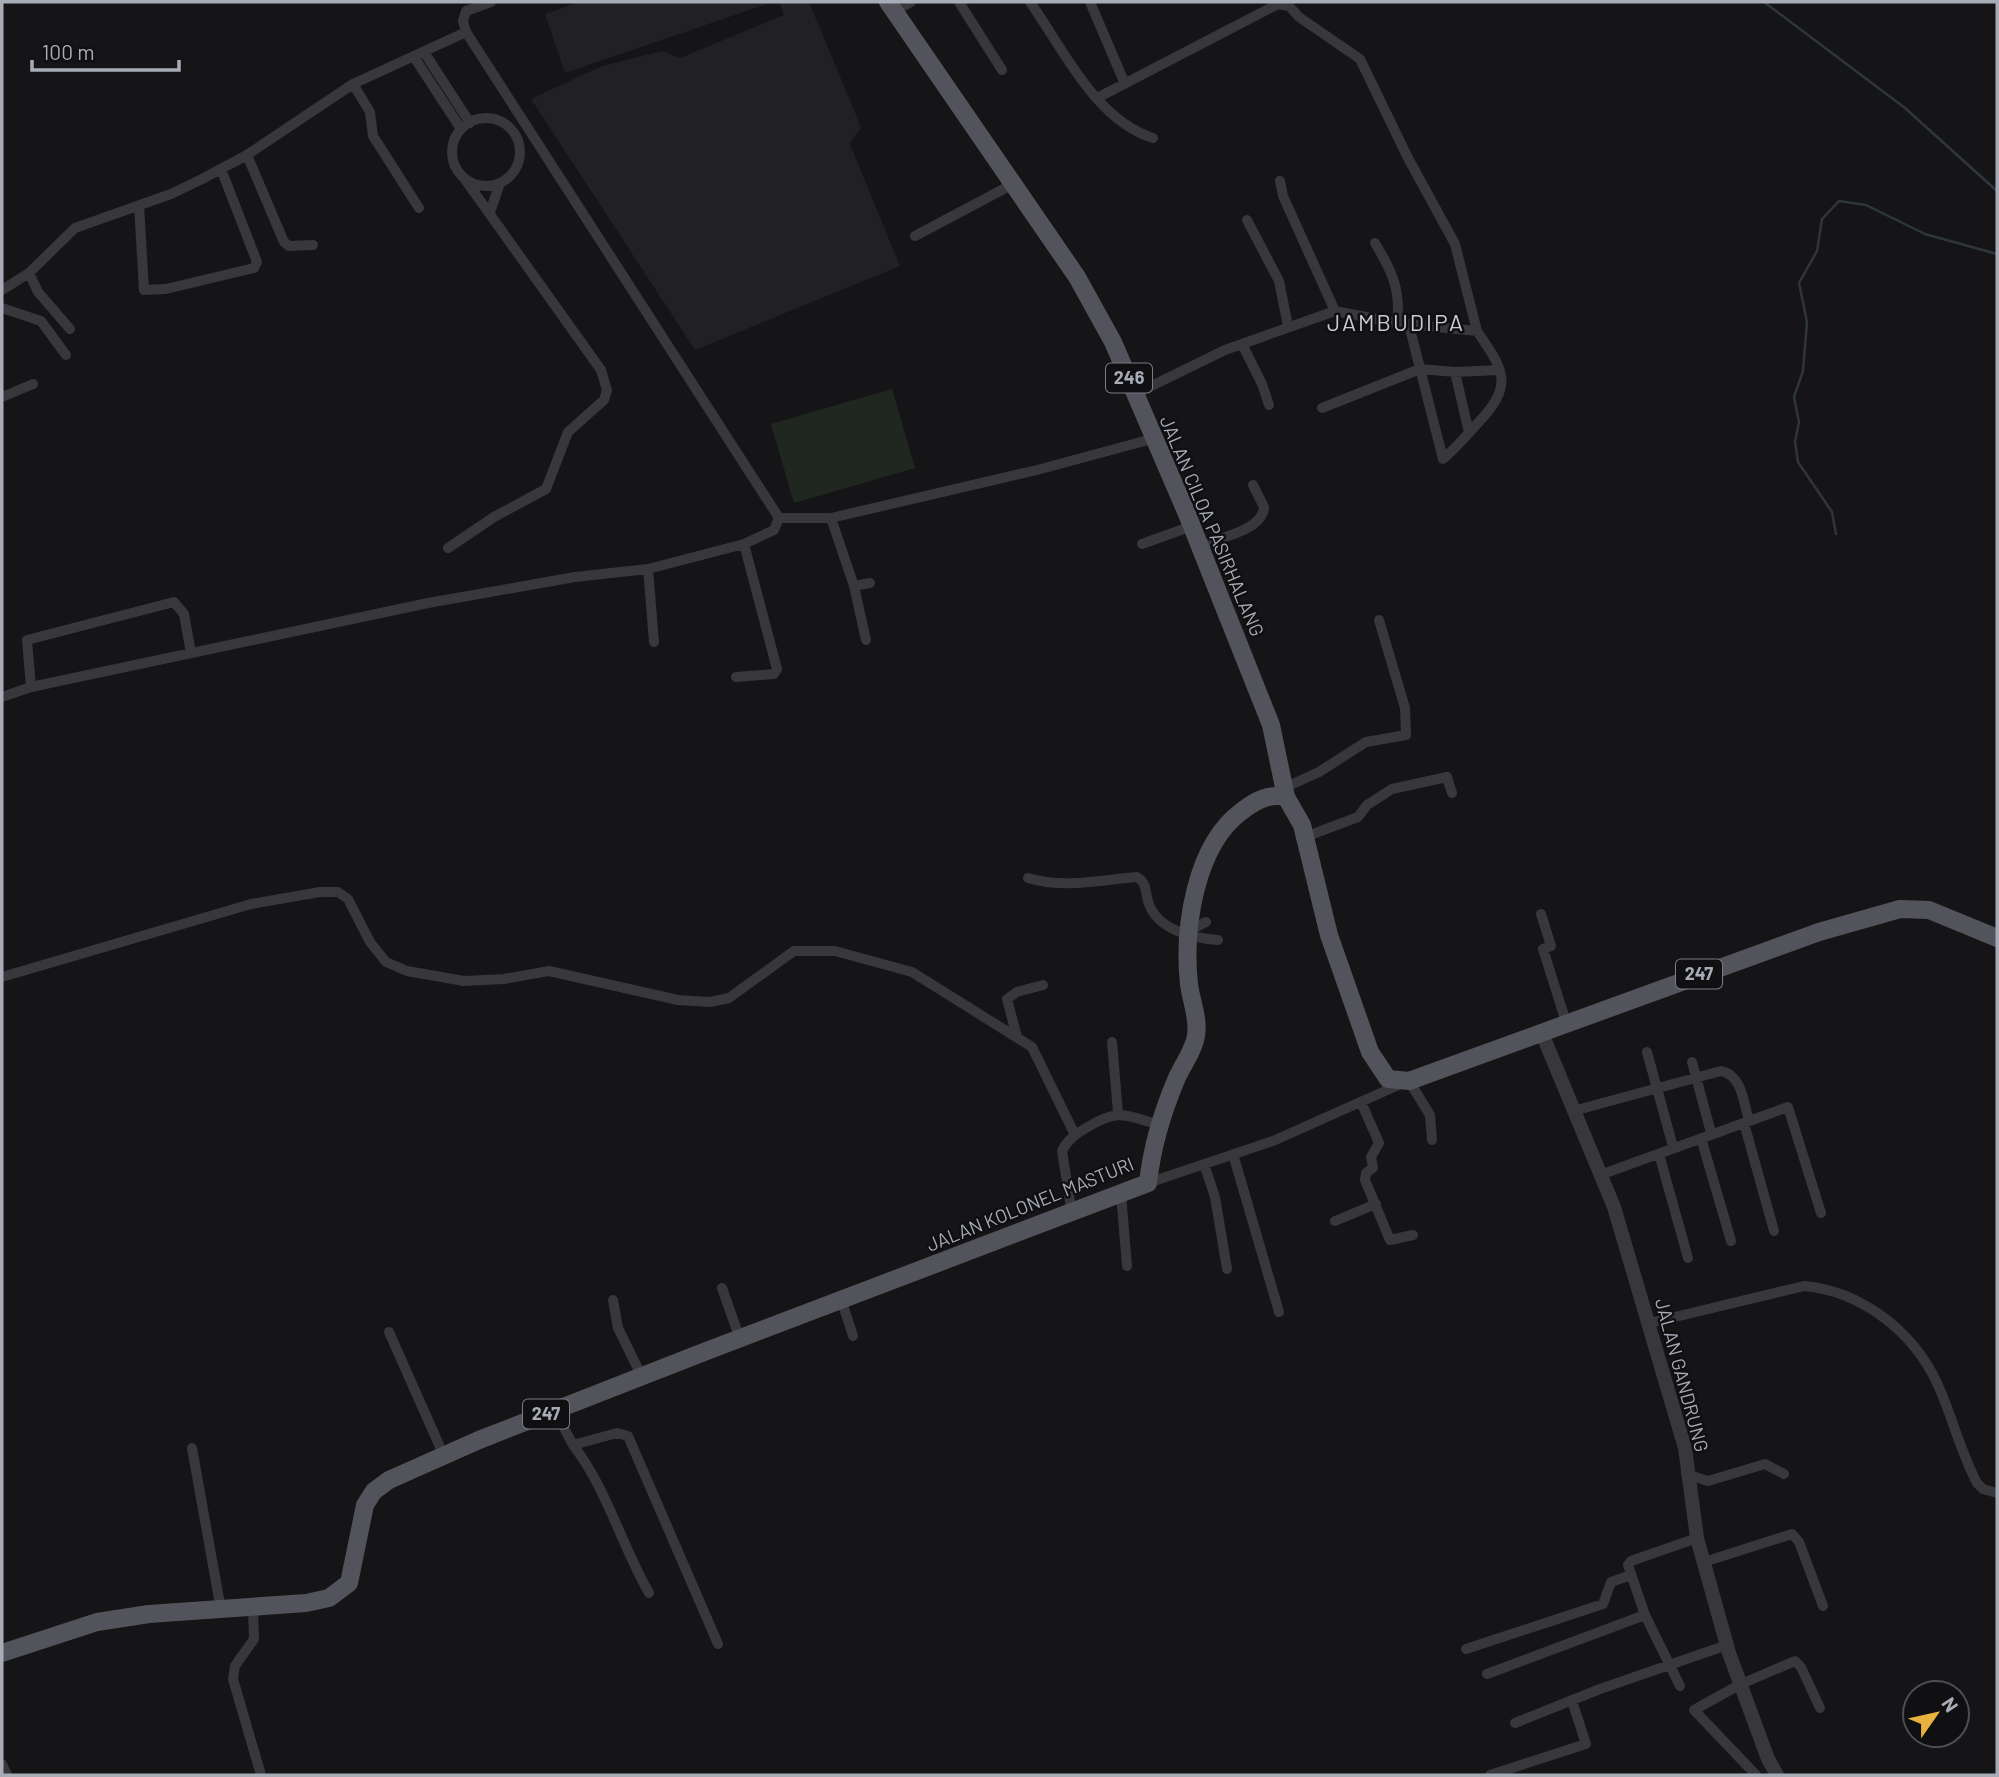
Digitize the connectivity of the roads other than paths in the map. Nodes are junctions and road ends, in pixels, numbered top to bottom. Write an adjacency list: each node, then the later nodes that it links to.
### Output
1 (491, 2): 7 (street)
2 (911, 2): 6 (street)
3 (959, 2): 9 (street)
4 (1030, 2): 12 (street)
5 (1090, 2): 11 (street)
6 (892, 6): 20 (main road, JALAN CILOA PASIRHALANG / 246)
7 (466, 32): 8 (street); 50 (street)
8 (419, 55): 10 (street); 13 (street)
9 (1002, 70)
10 (353, 84): 15 (street); 22 (street)
11 (1125, 84): 12 (street); 36 (street)
12 (1098, 97): 14 (street)
13 (466, 126): 17 (street); 19 (street)
14 (1153, 138)
15 (247, 155): 16 (street); 27 (street)
16 (221, 169): 21 (street); 21 (street)
17 (464, 178): 19 (street); 23 (street)
18 (1280, 181): 31 (street)
19 (500, 183): 23 (street)
20 (1013, 184): 25 (street); 43 (main road, JALAN CILOA PASIRHALANG / 246)
21 (139, 205): 28 (street)
22 (419, 208)
23 (490, 212): 56 (street)
24 (1247, 220): 34 (street)
25 (915, 236)
26 (1375, 243): 32 (street)
27 (313, 245)
28 (29, 273): 29 (street); 35 (street)
29 (2, 290)
30 (2, 308): 38 (street)
31 (1335, 311): 32 (street); 34 (street)
32 (1397, 323): 33 (street)
33 (1409, 325): 36 (street); 39 (street)
34 (1288, 326): 37 (street)
35 (70, 329)
36 (1477, 331): 40 (street)
37 (1242, 344): 43 (street); 45 (street)
38 (66, 355)
39 (1420, 369): 41 (street); 46 (street); 47 (street)
40 (1499, 370): 41 (street); 47 (street)
41 (1455, 372): 47 (street)
42 (33, 384): 44 (street)
43 (1135, 394): 48 (main road, JALAN CILOA PASIRHALANG / 246)
44 (2, 397)
45 (1269, 405)
46 (1322, 408)
47 (1469, 433)
48 (1152, 439): 51 (street); 52 (main road, JALAN CILOA PASIRHALANG / 246)
49 (1253, 485): 55 (street)
50 (779, 518): 51 (street); 53 (street)
51 (831, 518): 59 (street)
52 (1192, 526): 54 (street); 55 (main road, JALAN CILOA PASIRHALANG / 246)
53 (744, 544): 57 (street); 64 (street)
54 (1142, 544)
55 (1199, 545): 67 (main road, JALAN CILOA PASIRHALANG / 246)
56 (448, 548)
57 (648, 569): 62 (street); 63 (street)
58 (870, 583): 59 (street)
59 (854, 586): 61 (street)
60 (1379, 620): 67 (street)
61 (866, 640)
62 (654, 642)
63 (191, 653): 65 (street); 65 (street)
64 (736, 677)
65 (31, 687): 66 (street)
66 (2, 697)
67 (1285, 793): 69 (main road); 72 (main road, JALAN KOLONEL MASTURI)
68 (1452, 793): 69 (street)
69 (1305, 837): 84 (main road)
70 (1028, 878): 72 (street)
71 (1541, 914): 77 (street)
72 (1195, 929): 74 (street); 90 (main road, JALAN KOLONEL MASTURI)
73 (1997, 938): 77 (main road, 247)
74 (1218, 940)
75 (2, 977): 79 (street)
76 (1043, 985): 79 (street)
77 (1566, 1022): 78 (main road, 247)
78 (1541, 1031): 84 (main road, 247); 87 (street, JALAN GANDRUNG)
79 (1017, 1037): 92 (street)
80 (1112, 1042): 88 (street)
81 (1647, 1052): 85 (street)
82 (1692, 1062): 83 (street)
83 (1697, 1077): 85 (street); 89 (street); 91 (street)
84 (1407, 1081): 86 (street); 94 (street)
85 (1657, 1088): 87 (street); 95 (street)
86 (1361, 1101): 96 (street); 102 (street)
87 (1573, 1111): 99 (street, JALAN GANDRUNG)
88 (1118, 1113): 90 (street); 92 (street)
89 (1746, 1120): 93 (street); 103 (street); 106 (street)
90 (1160, 1125): 100 (main road, JALAN KOLONEL MASTURI)
91 (1710, 1129)
92 (1075, 1135): 104 (street)
93 (1701, 1138): 97 (street); 108 (street)
94 (1433, 1140)
95 (1672, 1143)
96 (1233, 1154): 98 (street); 115 (street)
97 (1658, 1154): 99 (street); 109 (street)
98 (1204, 1164): 100 (street); 111 (street)
99 (1600, 1175): 116 (street, JALAN GANDRUNG)
100 (1148, 1183): 101 (main road, JALAN KOLONEL MASTURI / 247)
101 (1121, 1194): 104 (main road, JALAN KOLONEL MASTURI / 247); 110 (street)
102 (1376, 1204): 105 (street); 107 (street)
103 (1821, 1213)
104 (1072, 1214): 113 (main road, JALAN KOLONEL MASTURI / 247)
105 (1335, 1221)
106 (1774, 1231)
107 (1413, 1235)
108 (1731, 1241)
109 (1688, 1258)
110 (1127, 1266)
111 (1227, 1269)
112 (722, 1288): 119 (street)
113 (841, 1299): 118 (street); 119 (main road, JALAN KOLONEL MASTURI / 247)
114 (613, 1300): 120 (street)
115 (1279, 1312)
116 (1650, 1324): 125 (street, JALAN GANDRUNG); 127 (street)
117 (389, 1332): 124 (street)
118 (853, 1336)
119 (740, 1339): 120 (main road, JALAN KOLONEL MASTURI / 247)
120 (642, 1377): 121 (main road, JALAN KOLONEL MASTURI / 247)
121 (555, 1411): 122 (street); 124 (main road, JALAN KOLONEL MASTURI / 247)
122 (573, 1445): 131 (street); 136 (street)
123 (192, 1448): 133 (street)
124 (444, 1456): 134 (main road, JALAN KOLONEL MASTURI / 247)
125 (1686, 1474): 126 (street); 128 (street, JALAN GANDRUNG)
126 (1784, 1474)
127 (1997, 1493)
128 (1697, 1538): 129 (street, JALAN GANDRUNG); 130 (street)
129 (1704, 1562): 132 (street); 137 (street, JALAN GANDRUNG)
130 (1631, 1575): 135 (street); 138 (street)
131 (649, 1593)
132 (1823, 1606)
133 (221, 1609): 134 (main road, JALAN KOLONEL MASTURI / 247); 139 (main road, JALAN KOLONEL MASTURI / 247)
134 (253, 1609): 149 (street)
135 (1645, 1615): 140 (street); 141 (street)
136 (718, 1644)
137 (1727, 1645): 140 (street); 142 (street, JALAN GANDRUNG)
138 (1466, 1649)
139 (2, 1653)
140 (1669, 1665): 143 (street); 144 (street)
141 (1487, 1674)
142 (1741, 1684): 145 (street); 151 (street); 152 (street, JALAN GANDRUNG)
143 (1680, 1686)
144 (1572, 1701): 146 (street); 150 (street)
145 (1820, 1708)
146 (1515, 1723)
147 (2, 1764): 148 (street)
148 (7, 1775)
149 (261, 1775)
150 (1490, 1775)
151 (1756, 1775)
152 (1777, 1775)

